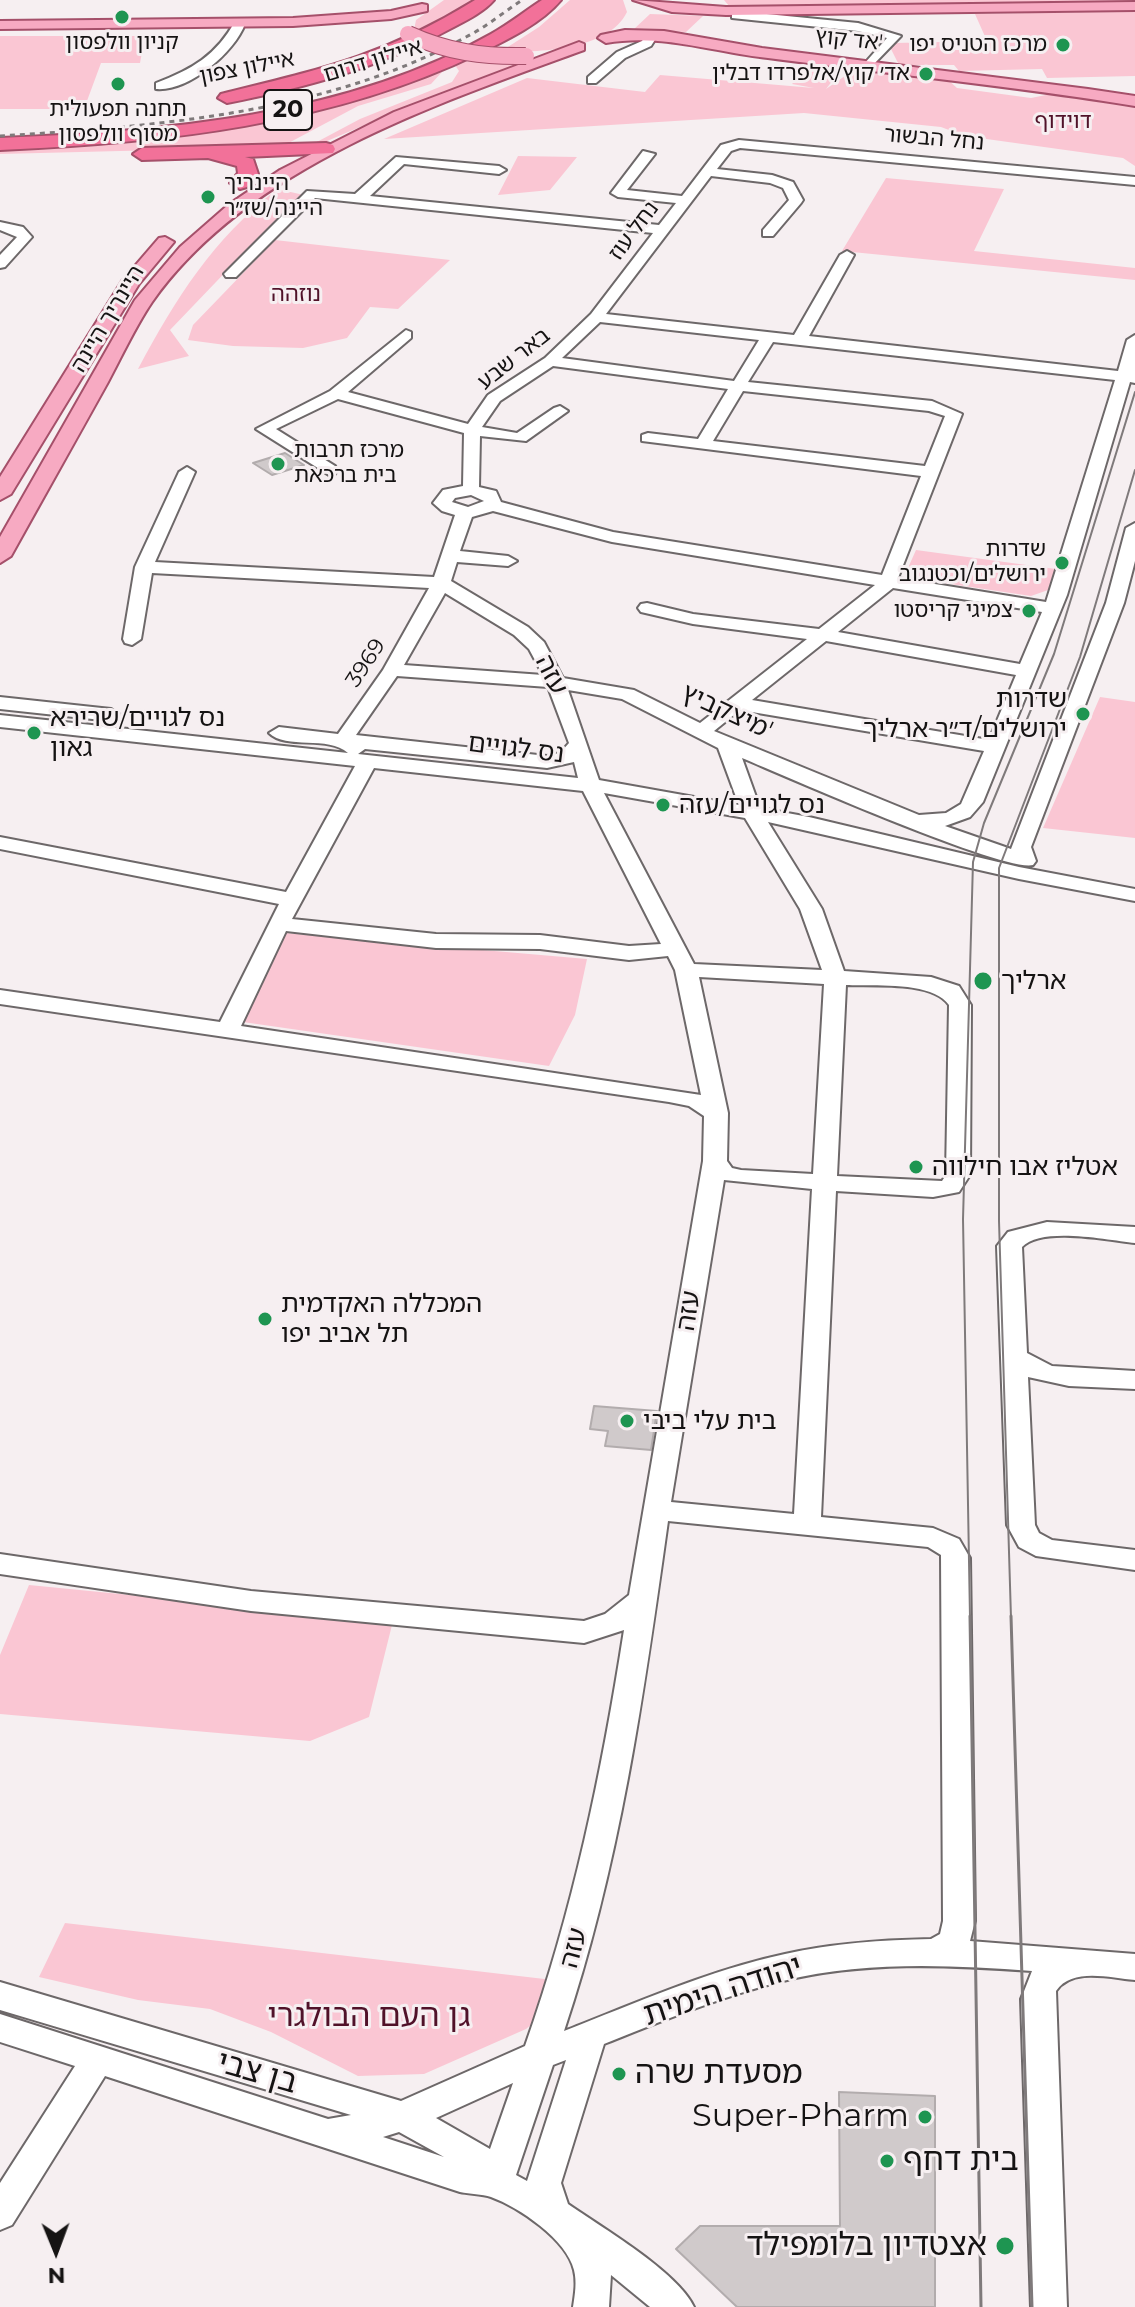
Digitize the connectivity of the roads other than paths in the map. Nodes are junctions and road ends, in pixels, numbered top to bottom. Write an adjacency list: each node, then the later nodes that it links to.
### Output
1 (486, 0): 18 (highway, איילון צפון / 20)
2 (553, 0): 22 (highway, איילון דרום / 20)
3 (427, 4): 10 (main road); 11 (main road)
4 (714, 5): 5 (main road); 6 (main road); 12 (main road)
5 (1135, 6)
6 (636, 9): 13 (main road)
7 (736, 15): 16 (street)
8 (0, 25): 11 (main road)
9 (0, 32): 11 (main road)
10 (406, 32): 11 (main road); 15 (main road, bridge)
11 (246, 34): 11 (street)
12 (654, 35): 13 (main road, אד קוץ'); 16 (main road, אד קוץ'); 17 (street)
13 (606, 38): 14 (main road)
14 (579, 47): 15 (main road, bridge); 21 (main road, היינריך היינה)
15 (433, 48): 20 (main road)
16 (870, 64): 19 (main road, אד קוץ')
17 (592, 80)
18 (214, 100)
19 (1135, 101)
20 (377, 107)
21 (322, 142): 24 (highway); 62 (main road, היינריך היינה)
22 (0, 144)
23 (735, 145): 29 (street, נחל עוז); 30 (street, נחל הבשור)
24 (290, 151): 25 (highway); 31 (main road)
25 (151, 154): 27 (highway); 31 (highway)
26 (648, 154): 33 (street)
27 (0, 157)
28 (499, 170): 32 (street)
29 (707, 172): 33 (street, נחל עוז); 37 (street)
30 (1133, 181)
31 (234, 187)
32 (358, 199): 35 (street); 40 (street)
33 (685, 200): 35 (street, נחל עוז)
34 (0, 226): 39 (street)
35 (662, 230): 41 (street, נחל עוז)
36 (175, 233): 58 (main road, היינריך היינה)
37 (768, 233)
38 (847, 255): 44 (street)
39 (0, 264)
40 (231, 274)
41 (596, 317): 43 (street); 46 (street, באר שבע)
42 (406, 335): 49 (street)
43 (769, 336): 44 (street); 48 (street)
44 (799, 340): 47 (street)
45 (1135, 340): 47 (street)
46 (550, 361): 48 (street); 51 (street, באר שבע)
47 (1128, 378): 69 (street)
48 (739, 386): 53 (street); 56 (street)
49 (336, 394): 51 (street); 54 (street)
50 (560, 411): 51 (street)
51 (472, 430): 57 (street, באר שבע)
52 (648, 438): 53 (street)
53 (702, 445): 56 (street)
54 (329, 470)
55 (187, 472): 65 (street)
56 (932, 472): 67 (street)
57 (471, 490): 59 (street); 60 (street)
58 (0, 494)
59 (491, 505): 60 (street); 67 (street)
60 (465, 512): 63 (street)
61 (1135, 528): 87 (street)
62 (0, 556)
63 (452, 556): 64 (street); 66 (street)
64 (508, 561)
65 (144, 567): 66 (street); 71 (street)
66 (441, 583): 72 (street, 3969); 74 (street, עזה)
67 (887, 584): 69 (street); 70 (street)
68 (647, 608): 70 (street)
69 (1052, 608): 73 (street)
70 (821, 635): 73 (street); 75 (street)
71 (132, 639)
72 (392, 670): 74 (street, מיצקביץ'); 78 (street, 3969)
73 (1025, 671): 81 (street)
74 (560, 692): 77 (street, מיצקביץ'); 79 (street, עזה)
75 (739, 704): 77 (street); 81 (street)
76 (2, 717): 78 (street, נס לגויים); 82 (street, נס לגויים)
77 (702, 731): 80 (street, מיצקביץ')
78 (344, 739): 79 (street, נס לגויים); 82 (street)
79 (579, 744): 83 (street, עזה)
80 (727, 745): 84 (street); 85 (street, מיצקביץ')
81 (995, 747): 85 (street)
82 (368, 761): 83 (street, נס לגויים); 88 (street)
83 (590, 785): 84 (street, נס לגויים); 90 (street, עזה)
84 (751, 811): 87 (street, נס לגויים); 91 (street)
85 (910, 818): 87 (street, מיצקביץ')
86 (0, 843): 88 (street)
87 (1022, 867)
88 (292, 900): 89 (street)
89 (279, 924): 90 (street); 93 (street)
90 (681, 960): 91 (street); 94 (street, עזה)
91 (835, 976): 98 (street); 98 (street)
92 (0, 997): 93 (street)
93 (228, 1030): 95 (street)
94 (709, 1076): 95 (street); 96 (street, עזה)
95 (669, 1095): 96 (street)
96 (716, 1113): 97 (street, עזה)
97 (715, 1161): 98 (street); 102 (street, עזה)
98 (824, 1183): 103 (street)
99 (1135, 1235): 100 (street)
100 (1014, 1356): 101 (street); 104 (street)
101 (1135, 1380)
102 (656, 1510): 103 (street); 106 (street, עזה)
103 (807, 1525): 109 (street)
104 (1135, 1560)
105 (0, 1564): 107 (street)
106 (642, 1600): 107 (street); 108 (street, עזה)
107 (584, 1632): 108 (street)
108 (630, 1675): 115 (street, עזה)
109 (937, 1953): 110 (street, יהודה הימית); 114 (street, יהודה הימית)
110 (1079, 1962): 111 (street, יהודה הימית); 124 (street)
111 (1135, 1967)
112 (0, 1996): 117 (street, בן צבי)
113 (0, 2028): 116 (street, בן צבי)
114 (590, 2036): 115 (street, יהודה הימית); 121 (street)
115 (539, 2056): 117 (street, יהודה הימית); 119 (street, עזה)
116 (97, 2060): 118 (street, בן צבי); 120 (street)
117 (399, 2115): 118 (street, יהודה הימית); 119 (street, בן צבי)
118 (331, 2133): 119 (street, בן צבי)
119 (496, 2182): 121 (street, בן צבי)
120 (0, 2214)
121 (554, 2214): 122 (street); 123 (street, בן צבי)
122 (591, 2307)
123 (676, 2307)
124 (1049, 2307)

